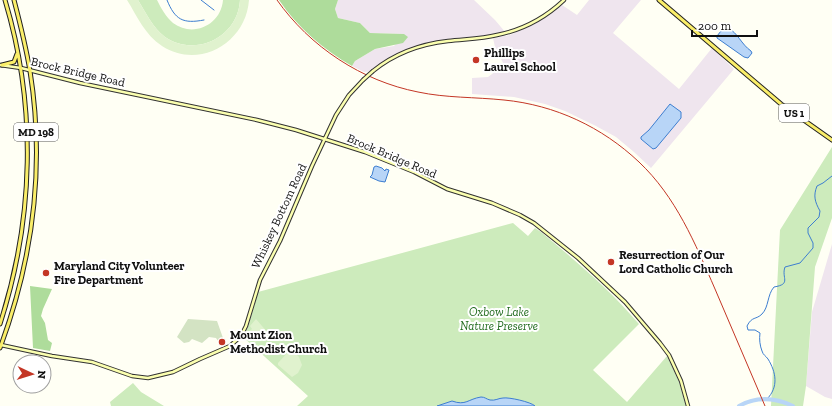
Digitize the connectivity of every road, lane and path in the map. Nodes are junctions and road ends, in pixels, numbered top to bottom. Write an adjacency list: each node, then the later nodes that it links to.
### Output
1 (5, 0): 5 (main road, MD 198)
2 (14, 0): 8 (main road, MD 198)
3 (564, 0): 9 (street, Whiskey Bottom Road, bridge)
4 (659, 0): 10 (main road, US 1)
5 (18, 51): 6 (main road); 7 (main road, MD 198)
6 (1, 65): 7 (street, Brock Bridge Road)
7 (21, 68): 8 (street, Brock Bridge Road); 11 (main road, MD 198)
8 (30, 70): 9 (street, Brock Bridge Road); 12 (main road, MD 198)
9 (325, 138): 12 (street, Whiskey Bottom Road); 13 (street, Brock Bridge Road)
10 (832, 140)
11 (0, 324)
12 (0, 347)
13 (688, 406)

